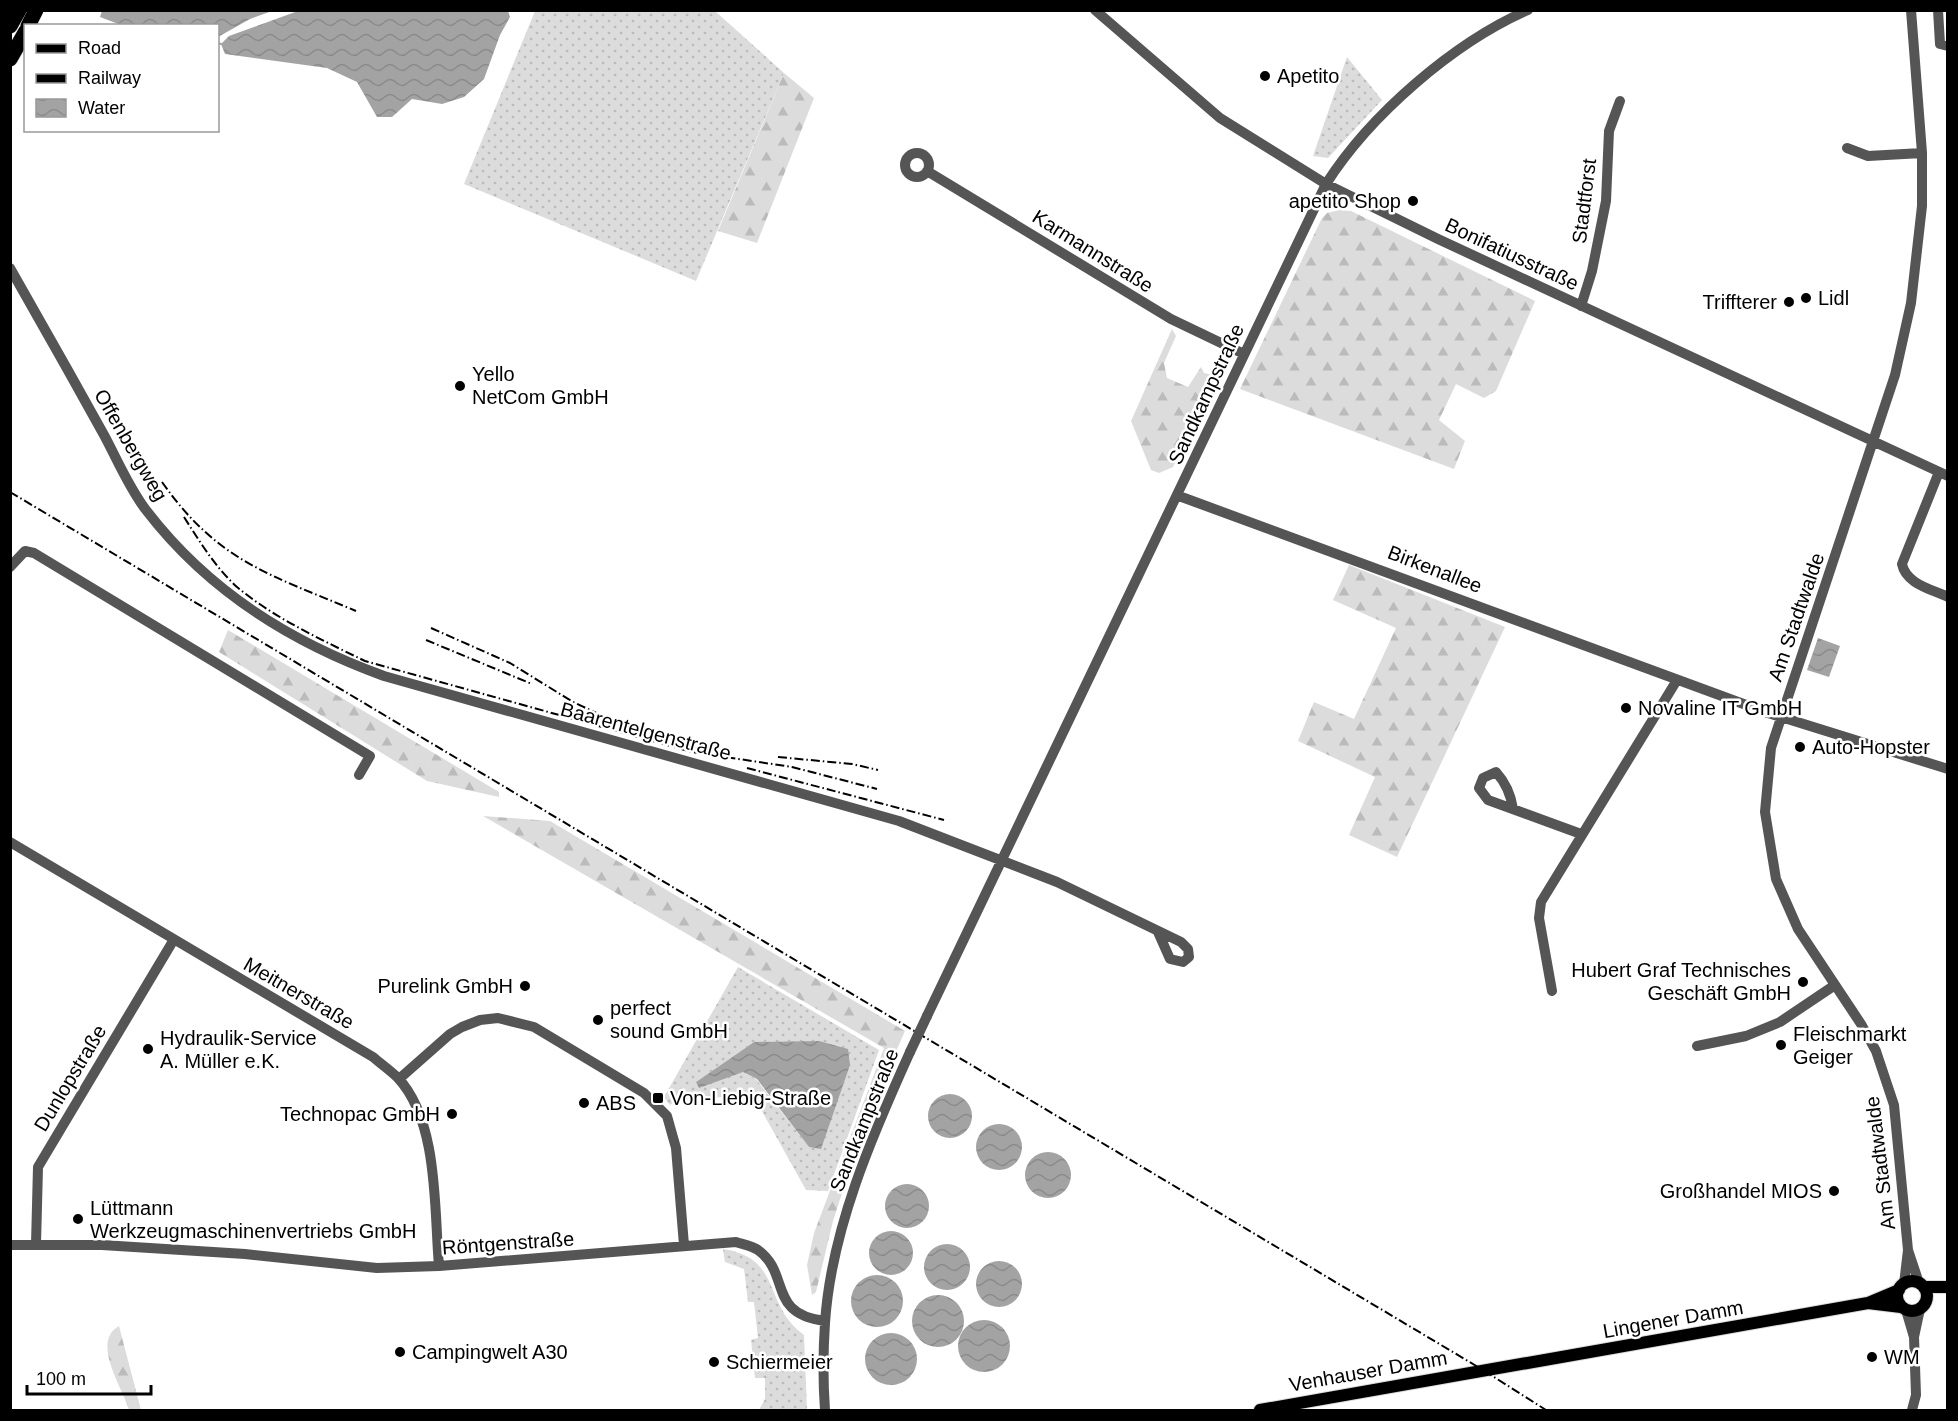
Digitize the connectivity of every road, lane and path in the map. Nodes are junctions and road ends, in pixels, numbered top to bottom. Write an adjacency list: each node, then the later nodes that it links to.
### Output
1 (19, 10): 8 (highway)
2 (36, 10): 7 (highway)
3 (1095, 10): 16 (street, Bonifatiusstraße)
4 (1528, 10): 16 (street, Sandkampstraße)
5 (1911, 10): 14 (street, Am Stadtwalde)
6 (1938, 10): 10 (street)
7 (29, 24)
8 (10, 26)
9 (24, 34): 11 (highway)
10 (1947, 46)
11 (10, 59)
12 (1620, 101): 18 (street, Stadtforst)
13 (1847, 148): 14 (street)
14 (1922, 153): 20 (street, Am Stadtwalde)
15 (927, 171): 19 (street, Karmannstraße)
16 (1326, 184): 18 (street, Bonifatiusstraße); 19 (street, Sandkampstraße)
17 (10, 268): 25 (street, Offenbergweg)
18 (1581, 306): 20 (street, Bonifatiusstraße)
19 (1244, 354): 22 (street, Sandkampstraße)
20 (1874, 442): 21 (street, Bonifatiusstraße); 27 (street, Am Stadtwalde)
21 (1943, 474): 24 (street)
22 (1179, 496): 26 (street, Birkenallee); 33 (street, Sandkampstraße)
23 (10, 567): 29 (street)
24 (1947, 597)
25 (284, 632): 33 (street, Baarentelgenstraße)
26 (1677, 680): 27 (street, Birkenallee); 31 (street)
27 (1781, 717): 28 (street, Birkenallee); 36 (street, Am Stadtwalde)
28 (1947, 769)
29 (359, 775)
30 (1513, 809): 31 (street)
31 (1581, 834): 37 (street)
32 (10, 842): 35 (street, Meitnerstraße)
33 (1000, 861): 34 (street); 52 (street, Sandkampstraße, bridge)
34 (1158, 932)
35 (173, 941): 39 (street, Meitnerstraße); 40 (street, Dunlopstraße)
36 (1835, 985): 38 (street); 43 (street, Am Stadtwalde)
37 (1552, 991)
38 (1697, 1046)
39 (399, 1079): 42 (street); 44 (street, Meitnerstraße)
40 (36, 1244): 41 (street, Röntgenstraße); 44 (street, Röntgenstraße)
41 (10, 1245)
42 (684, 1245): 44 (street, Röntgenstraße); 52 (street, Röntgenstraße)
43 (1908, 1250): 45 (street, Am Stadtwalde); 46 (street, Am Stadtwalde)
44 (439, 1266)
45 (1921, 1285): 46 (main road, Lingener Damm); 47 (main road); 50 (main road)
46 (1901, 1287): 49 (main road, Lingener Damm); 51 (main road)
47 (1947, 1287)
48 (1947, 1294): 50 (main road)
49 (1868, 1303): 51 (main road, Lingener Damm); 54 (main road, Lingener Damm)
50 (1923, 1305): 51 (main road, Lingener Damm); 53 (street)
51 (1904, 1308): 53 (street)
52 (825, 1322): 55 (street, Sandkampstraße)
53 (1914, 1337): 57 (street)
54 (1483, 1370): 56 (main road, Venhauser Damm)
55 (825, 1410)
56 (1260, 1410)
57 (1912, 1410)

